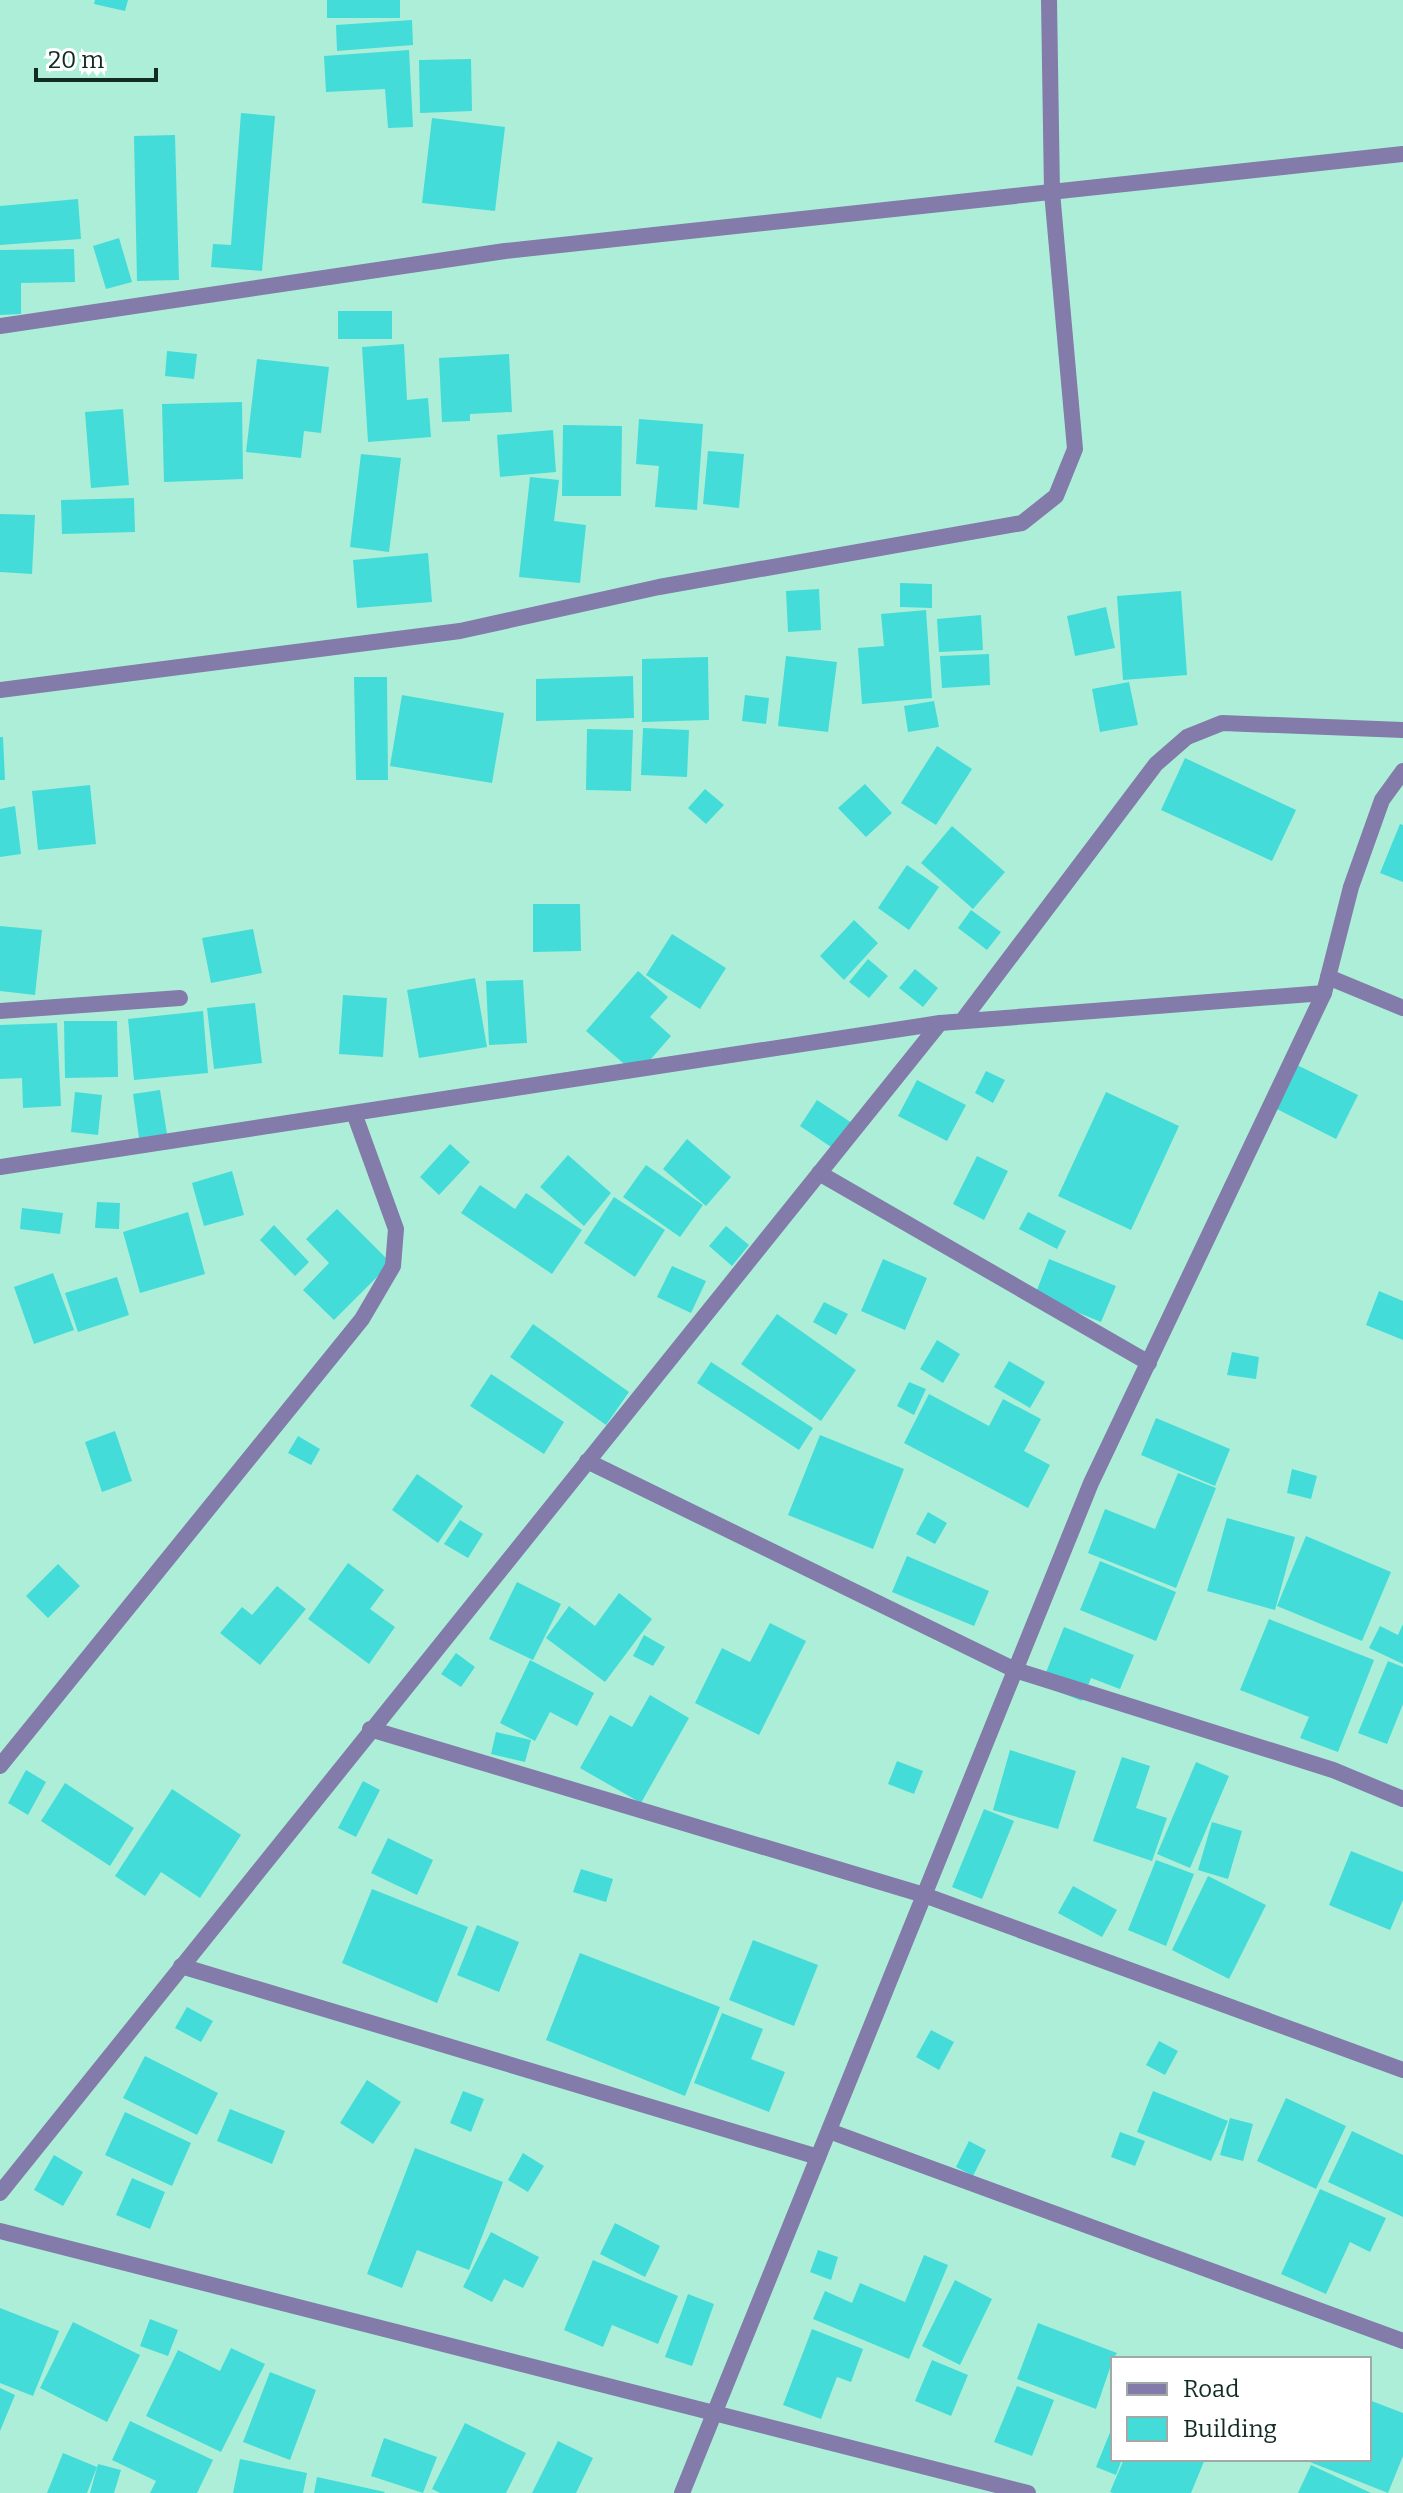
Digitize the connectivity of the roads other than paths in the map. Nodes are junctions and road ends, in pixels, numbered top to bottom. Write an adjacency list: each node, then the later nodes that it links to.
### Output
1 (1049, 0): 3 (street)
2 (1403, 154): 3 (street)
3 (1052, 192): 4 (street); 5 (street)
4 (0, 326)
5 (0, 690)
6 (1403, 730): 12 (street)
7 (1403, 771): 8 (street)
8 (1326, 985): 10 (street); 12 (street); 17 (street)
9 (180, 998): 11 (street)
10 (1403, 1008)
11 (0, 1011)
12 (962, 1021): 13 (street)
13 (940, 1023): 14 (street); 16 (street)
14 (354, 1113): 15 (street); 21 (street)
15 (0, 1167)
16 (819, 1173): 17 (street); 18 (street)
17 (1149, 1363): 19 (street)
18 (587, 1461): 19 (street); 20 (street)
19 (1015, 1670): 22 (street); 23 (street)
20 (370, 1729): 23 (street); 24 (street)
21 (0, 1766)
22 (1403, 1799)
23 (924, 1895): 25 (street); 26 (street)
24 (181, 1966): 27 (street); 28 (street)
25 (1403, 2070)
26 (829, 2131): 27 (street); 30 (street)
27 (818, 2157): 31 (street)
28 (0, 2193)
29 (0, 2231): 31 (street)
30 (1403, 2341)
31 (714, 2415): 32 (street); 33 (street)
32 (682, 2493)
33 (1028, 2493)

